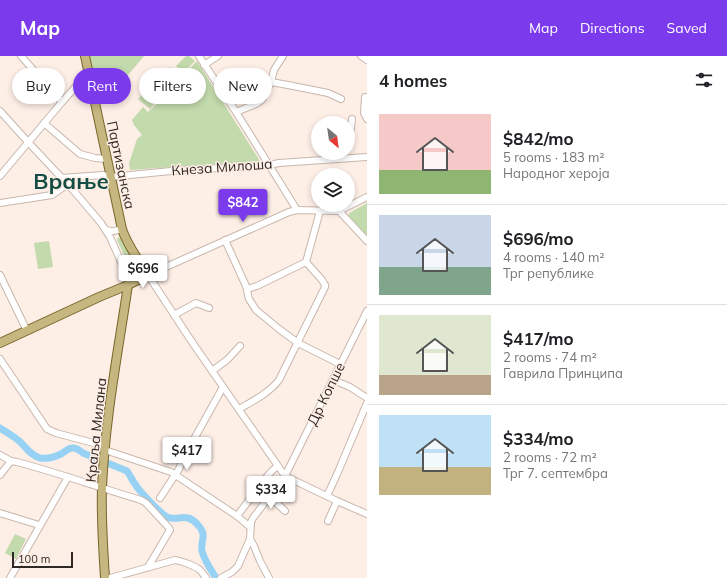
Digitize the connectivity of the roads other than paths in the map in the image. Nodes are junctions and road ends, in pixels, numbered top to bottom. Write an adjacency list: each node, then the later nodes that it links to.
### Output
1 (21, 56): 9 (street)
2 (85, 56): 10 (main road, Партизанска)
3 (199, 56): 8 (street)
4 (218, 56): 8 (street)
5 (283, 56): 11 (street)
6 (361, 56): 7 (street)
7 (367, 60)
8 (204, 65): 21 (street)
9 (32, 68)
10 (87, 68)
11 (272, 78)
12 (272, 82): 16 (street)
13 (73, 90): 15 (street)
14 (365, 96): 22 (street)
15 (65, 99)
16 (341, 99)
17 (60, 104): 23 (street)
18 (95, 104): 27 (main road, Партизанска)
19 (254, 104): 21 (street)
20 (0, 111): 24 (street)
21 (236, 112): 29 (street)
22 (367, 119)
23 (44, 123): 24 (street); 27 (street)
24 (28, 142): 30 (street); 32 (street)
25 (355, 156): 26 (street, Кнеза Милоша)
26 (367, 156)
27 (107, 159): 31 (main road, Партизанска)
28 (311, 159): 29 (street, Кнеза Милоша)
29 (269, 164): 31 (street, Кнеза Милоша); 39 (street)
30 (0, 176)
31 (110, 177): 33 (street, Кнеза Милоша); 43 (main road, Партизанска)
32 (62, 178): 33 (street, Кнеза Милоша); 34 (street)
33 (78, 178): 35 (street)
34 (68, 184): 35 (street); 37 (street)
35 (73, 190): 44 (street)
36 (367, 198): 38 (street)
37 (0, 203)
38 (355, 204)
39 (297, 210): 40 (street); 45 (street)
40 (311, 211)
41 (320, 212): 47 (street)
42 (340, 212): 46 (street)
43 (122, 231): 44 (street); 49 (main road, Партизанска)
44 (111, 234): 50 (street)
45 (225, 240): 49 (street); 51 (street)
46 (367, 241)
47 (306, 262): 51 (street); 56 (street)
48 (0, 274): 55 (street)
49 (148, 275): 50 (main road); 54 (street)
50 (128, 285): 55 (main road); 68 (main road, Краља Милана)
51 (247, 289): 56 (street)
52 (209, 308): 54 (street)
53 (367, 311): 60 (street, Др Копше)
54 (174, 315): 61 (street)
55 (27, 331): 57 (main road)
56 (298, 343): 60 (street); 66 (street)
57 (0, 344)
58 (240, 346): 61 (street)
59 (0, 359): 68 (street)
60 (340, 364): 62 (street, Др Копше)
61 (212, 371): 63 (street)
62 (333, 380): 64 (street); 74 (street, Др Копше)
63 (223, 387): 66 (street); 72 (street)
64 (367, 398)
65 (367, 403): 77 (street)
66 (239, 409): 70 (street)
67 (0, 455): 69 (street)
68 (104, 455): 72 (street); 75 (main road, Краља Милана)
69 (11, 461): 71 (street); 73 (street)
70 (277, 466): 74 (street); 83 (street)
71 (0, 474)
72 (175, 474): 78 (street); 83 (street)
73 (68, 476): 75 (street); 85 (street)
74 (285, 476): 76 (street, Др Копше); 77 (street)
75 (102, 489): 88 (street); 90 (main road, Краља Милана)
76 (269, 496): 80 (street); 86 (street, Др Копше)
77 (327, 496): 79 (street)
78 (160, 498)
79 (337, 501): 82 (street); 84 (street)
80 (285, 511)
81 (0, 513): 85 (street)
82 (367, 514)
83 (236, 516): 86 (street)
84 (328, 521)
85 (39, 526): 89 (street)
86 (250, 527): 87 (street)
87 (250, 539): 93 (street); 94 (street)
88 (148, 567): 91 (street); 92 (street)
89 (10, 578)
90 (105, 578)
91 (110, 578)
92 (206, 578)
93 (221, 578)
94 (269, 578)

